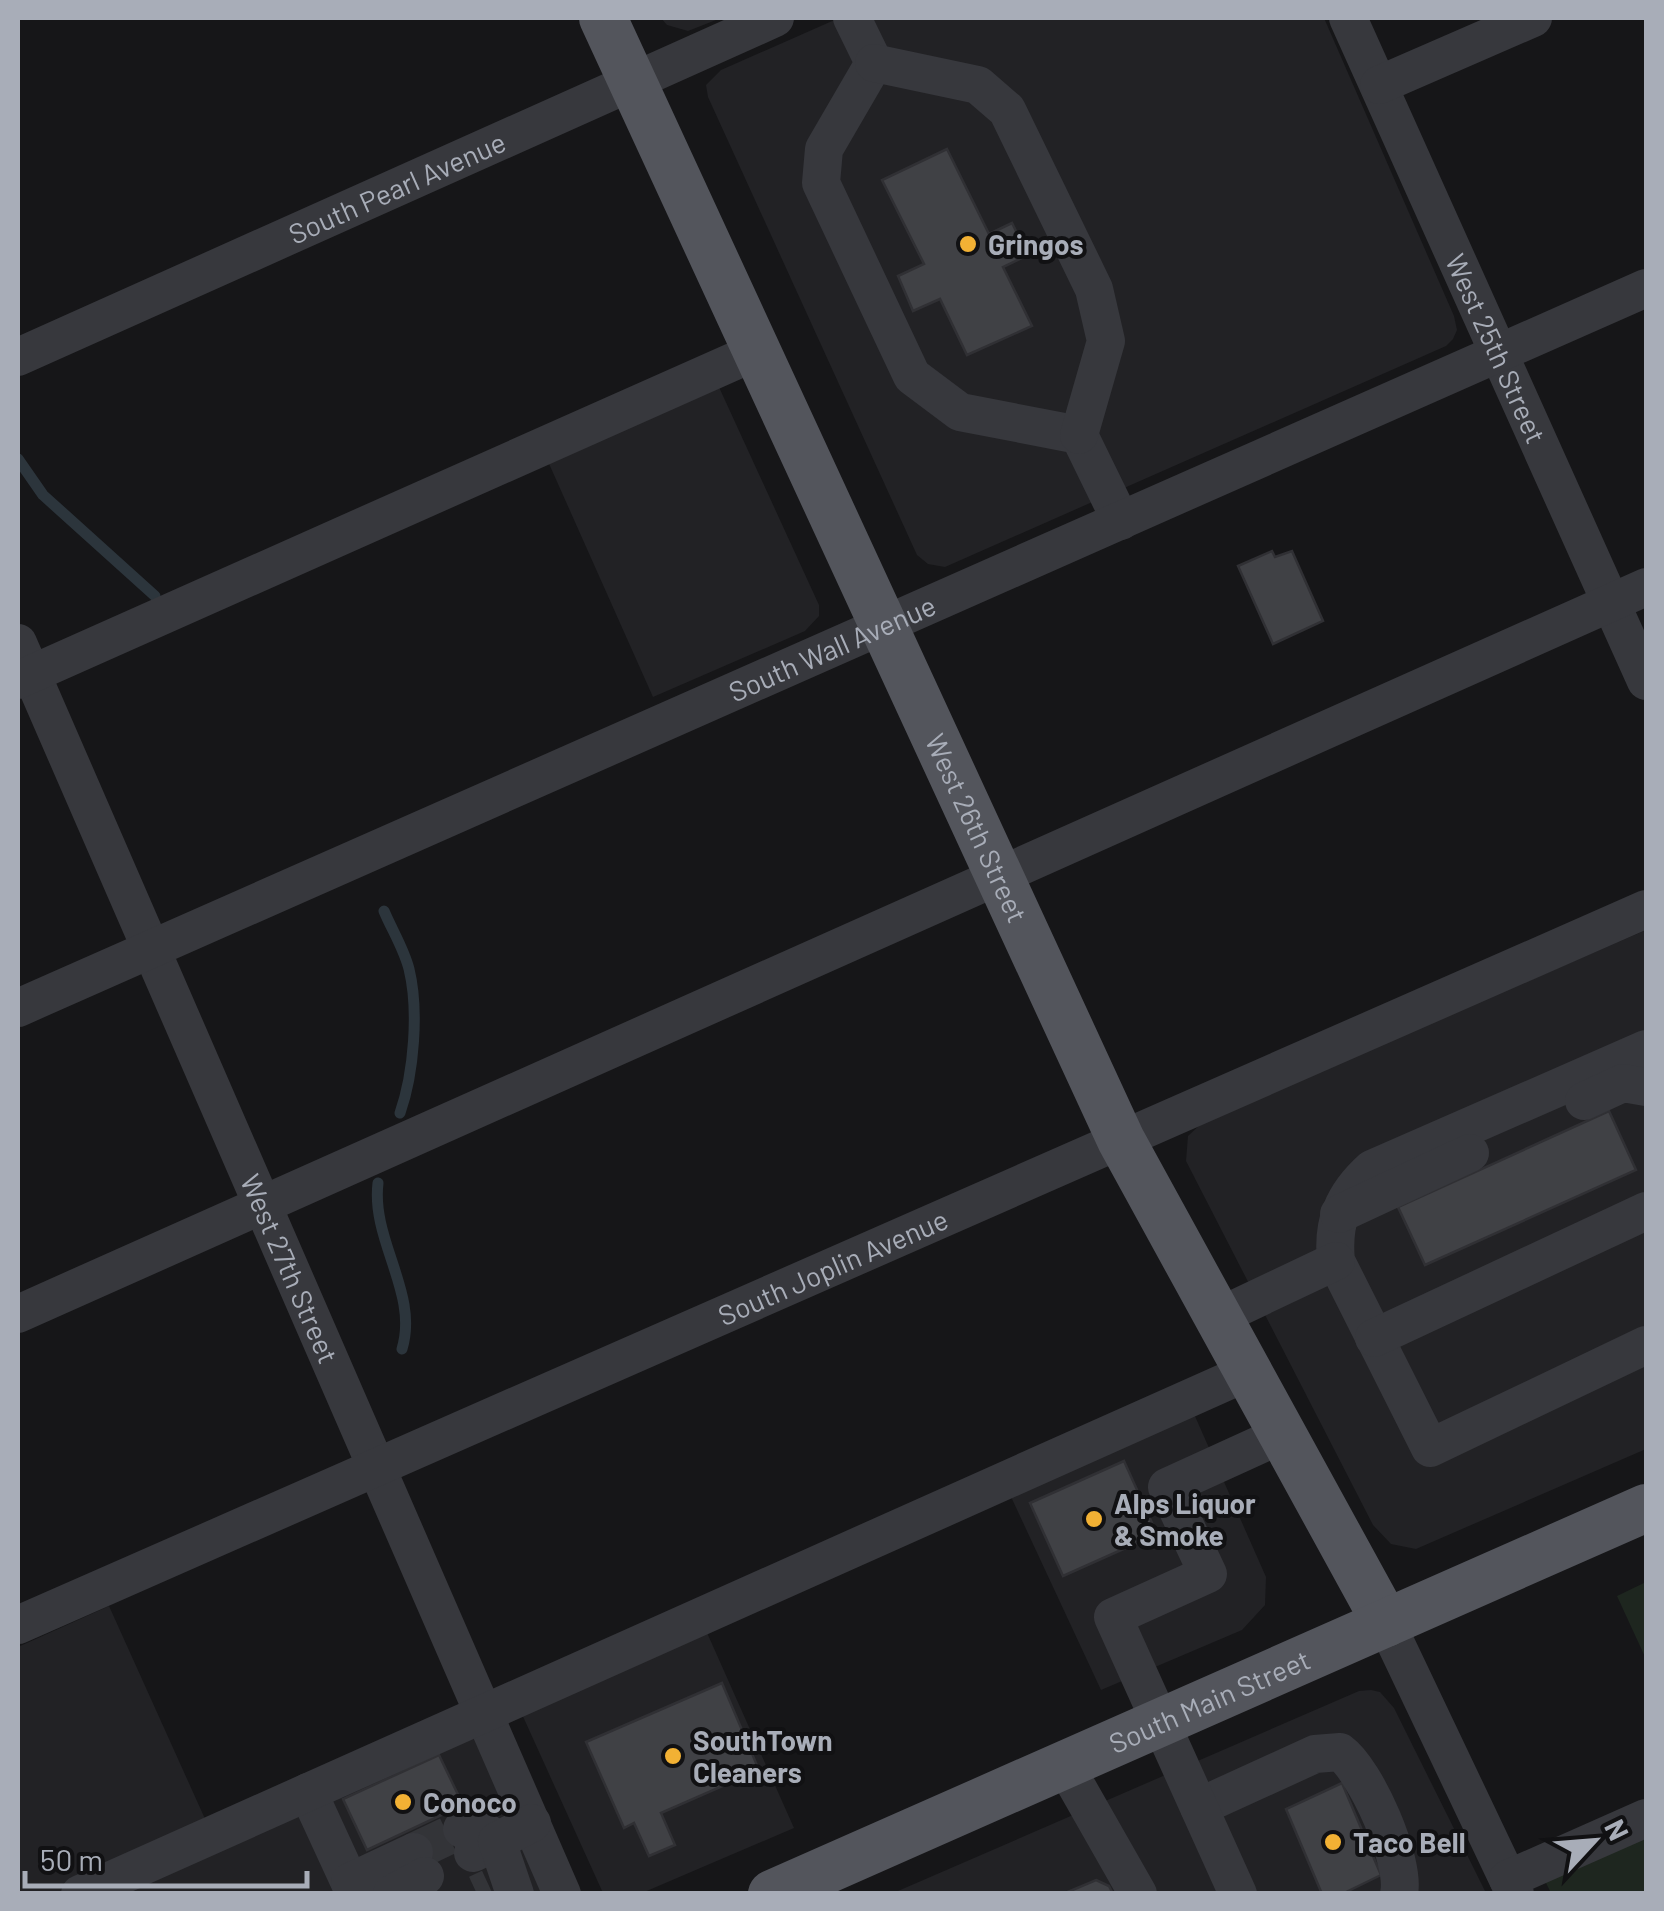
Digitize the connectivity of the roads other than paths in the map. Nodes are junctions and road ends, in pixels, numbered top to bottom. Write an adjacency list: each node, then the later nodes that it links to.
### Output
1 (603, 18): 7 (main road, West 26th Street)
2 (775, 18): 7 (street, South Pearl Avenue)
3 (852, 18): 6 (street)
4 (1348, 18): 8 (street, West 25th Street)
5 (1533, 18): 8 (street)
6 (874, 63): 13 (street); 13 (street)
7 (633, 85): 10 (main road, West 26th Street); 12 (street, South Pearl Avenue)
8 (1378, 85): 11 (street, West 25th Street)
9 (1646, 288): 11 (street, South Wall Avenue)
10 (757, 351): 17 (main road, West 26th Street); 18 (street)
11 (1500, 353): 14 (street, South Wall Avenue); 16 (street, West 25th Street)
12 (18, 358)
13 (1078, 435): 14 (street)
14 (1121, 521): 17 (street, South Wall Avenue)
15 (1646, 588): 16 (street)
16 (1612, 603): 19 (street, West 25th Street); 20 (street)
17 (886, 626): 20 (main road, West 26th Street); 22 (street, South Wall Avenue)
18 (22, 666): 22 (street, West 27th Street)
19 (1646, 681)
20 (1000, 877): 26 (main road, West 26th Street); 27 (street)
21 (1646, 909): 26 (street, South Joplin Avenue)
22 (154, 948): 23 (street, South Wall Avenue); 27 (street, West 27th Street)
23 (18, 1008)
24 (1646, 1050): 29 (street)
25 (1646, 1087): 29 (street)
26 (1121, 1140): 32 (main road, West 26th Street); 37 (street, South Joplin Avenue)
27 (264, 1204): 31 (street); 37 (street, West 27th Street)
28 (1646, 1211): 33 (street)
29 (1339, 1214): 30 (street)
30 (1336, 1261): 32 (street); 33 (street)
31 (18, 1314)
32 (1218, 1317): 35 (main road, West 26th Street)
33 (1374, 1338): 34 (street)
34 (1642, 1358)
35 (1248, 1372): 36 (main road, West 26th Street); 41 (street)
36 (1283, 1434): 39 (main road, West 26th Street); 42 (street)
37 (378, 1466): 40 (street, South Joplin Avenue); 41 (street, West 27th Street)
38 (1646, 1508): 39 (main road, South Main Street)
39 (1386, 1622): 42 (main road, South Main Street); 50 (street)
40 (18, 1625)
41 (484, 1713): 44 (street); 47 (street, West 27th Street)
42 (1160, 1722): 43 (main road, South Main Street); 45 (street)
43 (1064, 1764): 54 (main road, South Main Street); 55 (street)
44 (308, 1792): 51 (street); 52 (street)
45 (1199, 1807): 56 (street); 57 (street)
46 (1646, 1818): 50 (street)
47 (532, 1823): 49 (street); 53 (street, West 27th Street)
48 (411, 1874): 51 (street)
49 (506, 1886)
50 (1511, 1886)
51 (352, 1888)
52 (80, 1894)
53 (562, 1894)
54 (772, 1894)
55 (1138, 1894)
56 (1238, 1894)
57 (1399, 1894)

